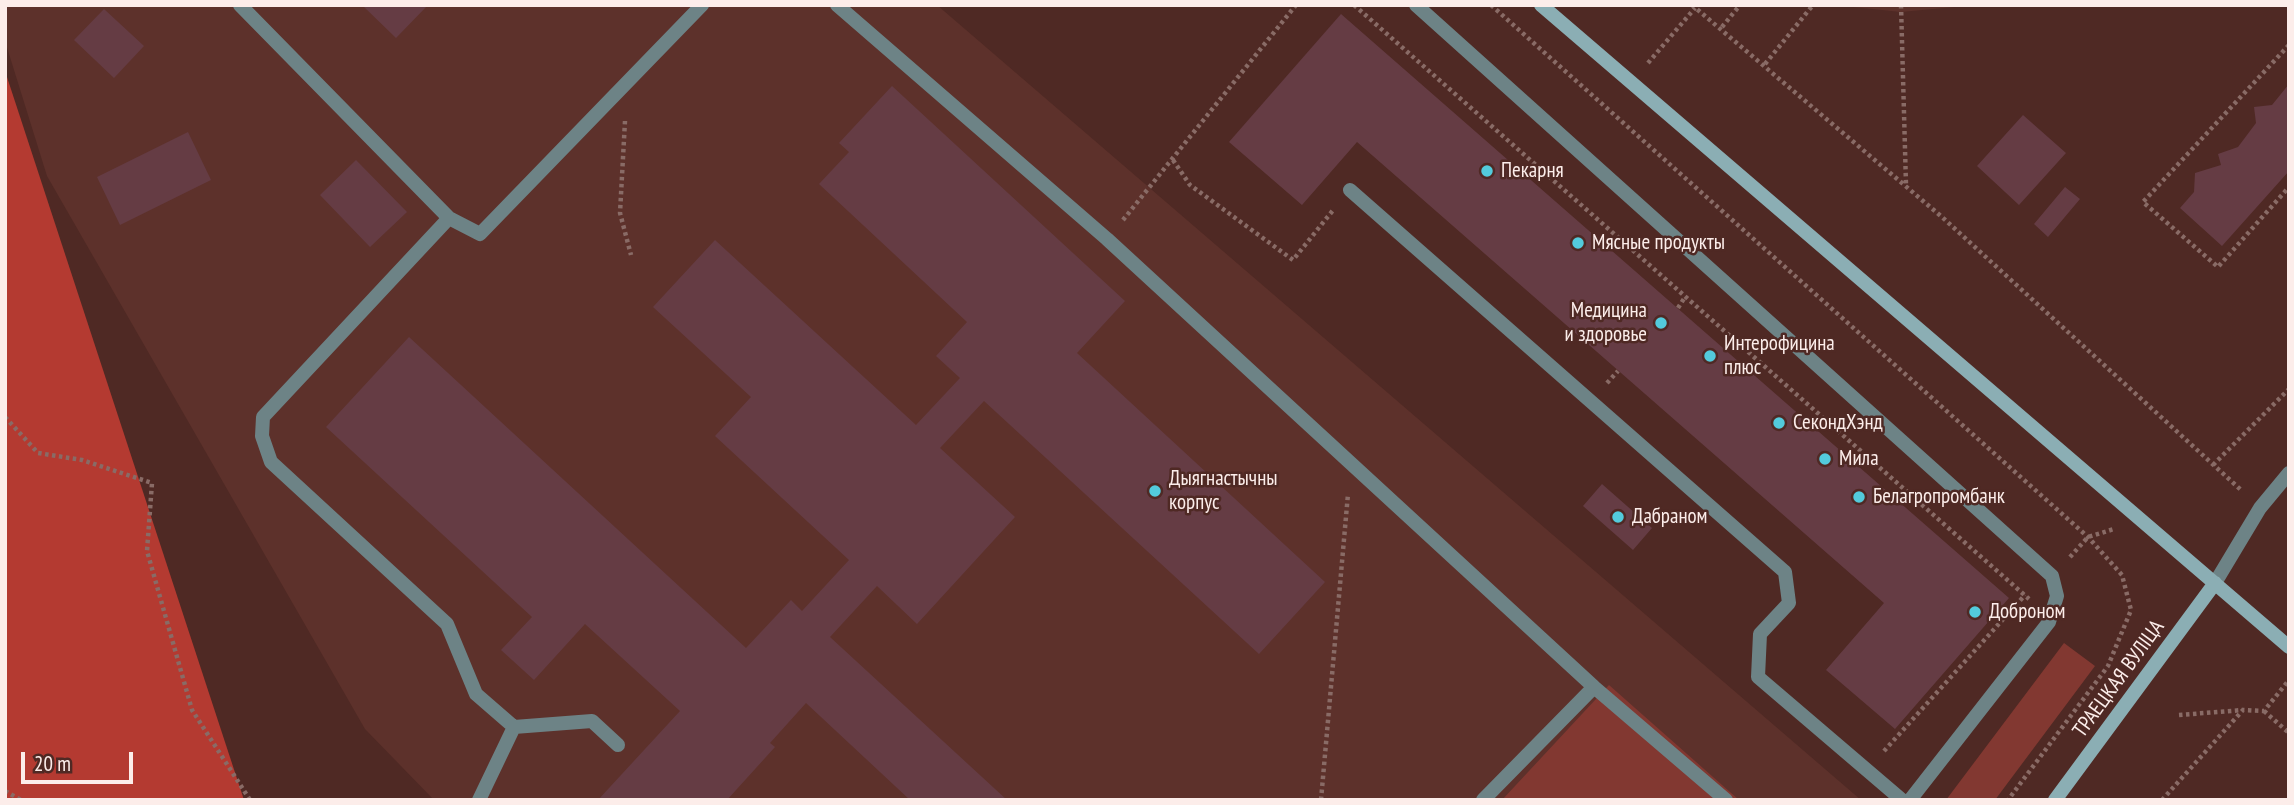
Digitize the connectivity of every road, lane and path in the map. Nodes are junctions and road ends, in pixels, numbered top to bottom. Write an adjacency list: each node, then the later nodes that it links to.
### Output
1 (240, 5): 22 (street)
2 (702, 5): 16 (street)
3 (837, 5): 23 (street)
4 (1296, 5): 18 (path)
5 (1354, 5): 25 (path)
6 (1416, 5): 35 (street)
7 (1492, 5): 34 (path)
8 (1541, 5): 17 (main road)
9 (1740, 5): 13 (path)
10 (1813, 5): 15 (path)
11 (1900, 5): 19 (path)
12 (1694, 7): 13 (path); 17 (path)
13 (1722, 27): 15 (path)
14 (2289, 45): 20 (path)
15 (1765, 64): 19 (path)
16 (628, 82): 22 (street); 24 (path)
17 (1631, 83): 33 (main road)
18 (1172, 160): 21 (path); 23 (path)
19 (1906, 186): 30 (path)
20 (2289, 187)
21 (1350, 190): 57 (street)
22 (449, 218): 46 (street)
23 (1107, 239): 29 (street)
24 (631, 255)
25 (1685, 297): 26 (path); 36 (path)
26 (1678, 307)
27 (2289, 388): 30 (path)
28 (5, 416): 52 (path)
29 (1351, 460): 42 (street); 54 (path)
30 (2213, 465): 32 (path)
31 (2289, 473): 32 (street)
32 (2260, 508): 37 (street)
33 (2142, 521): 34 (path); 37 (main road)
34 (2088, 537): 35 (path); 59 (path)
35 (2052, 576): 36 (path); 58 (street)
36 (2009, 581): 38 (path)
37 (2215, 583): 40 (main road); 60 (main road, ТРАЕЦКАЯ ВУЛІЦА)
38 (2025, 595): 39 (path); 49 (path)
39 (2033, 602)
40 (2289, 647)
41 (2289, 680): 44 (path)
42 (1594, 687): 55 (street); 56 (street)
43 (2244, 710): 44 (path); 45 (path); 61 (path)
44 (2263, 711): 47 (path)
45 (2179, 715)
46 (514, 727): 48 (street); 53 (street)
47 (2289, 733)
48 (618, 745)
49 (1877, 758)
50 (5, 790): 51 (path)
51 (21, 800)
52 (250, 800)
53 (479, 800)
54 (1321, 800)
55 (1483, 800)
56 (1726, 800)
57 (1902, 800)
58 (1910, 800)
59 (2008, 800)
60 (2055, 800)
61 (2162, 800)

